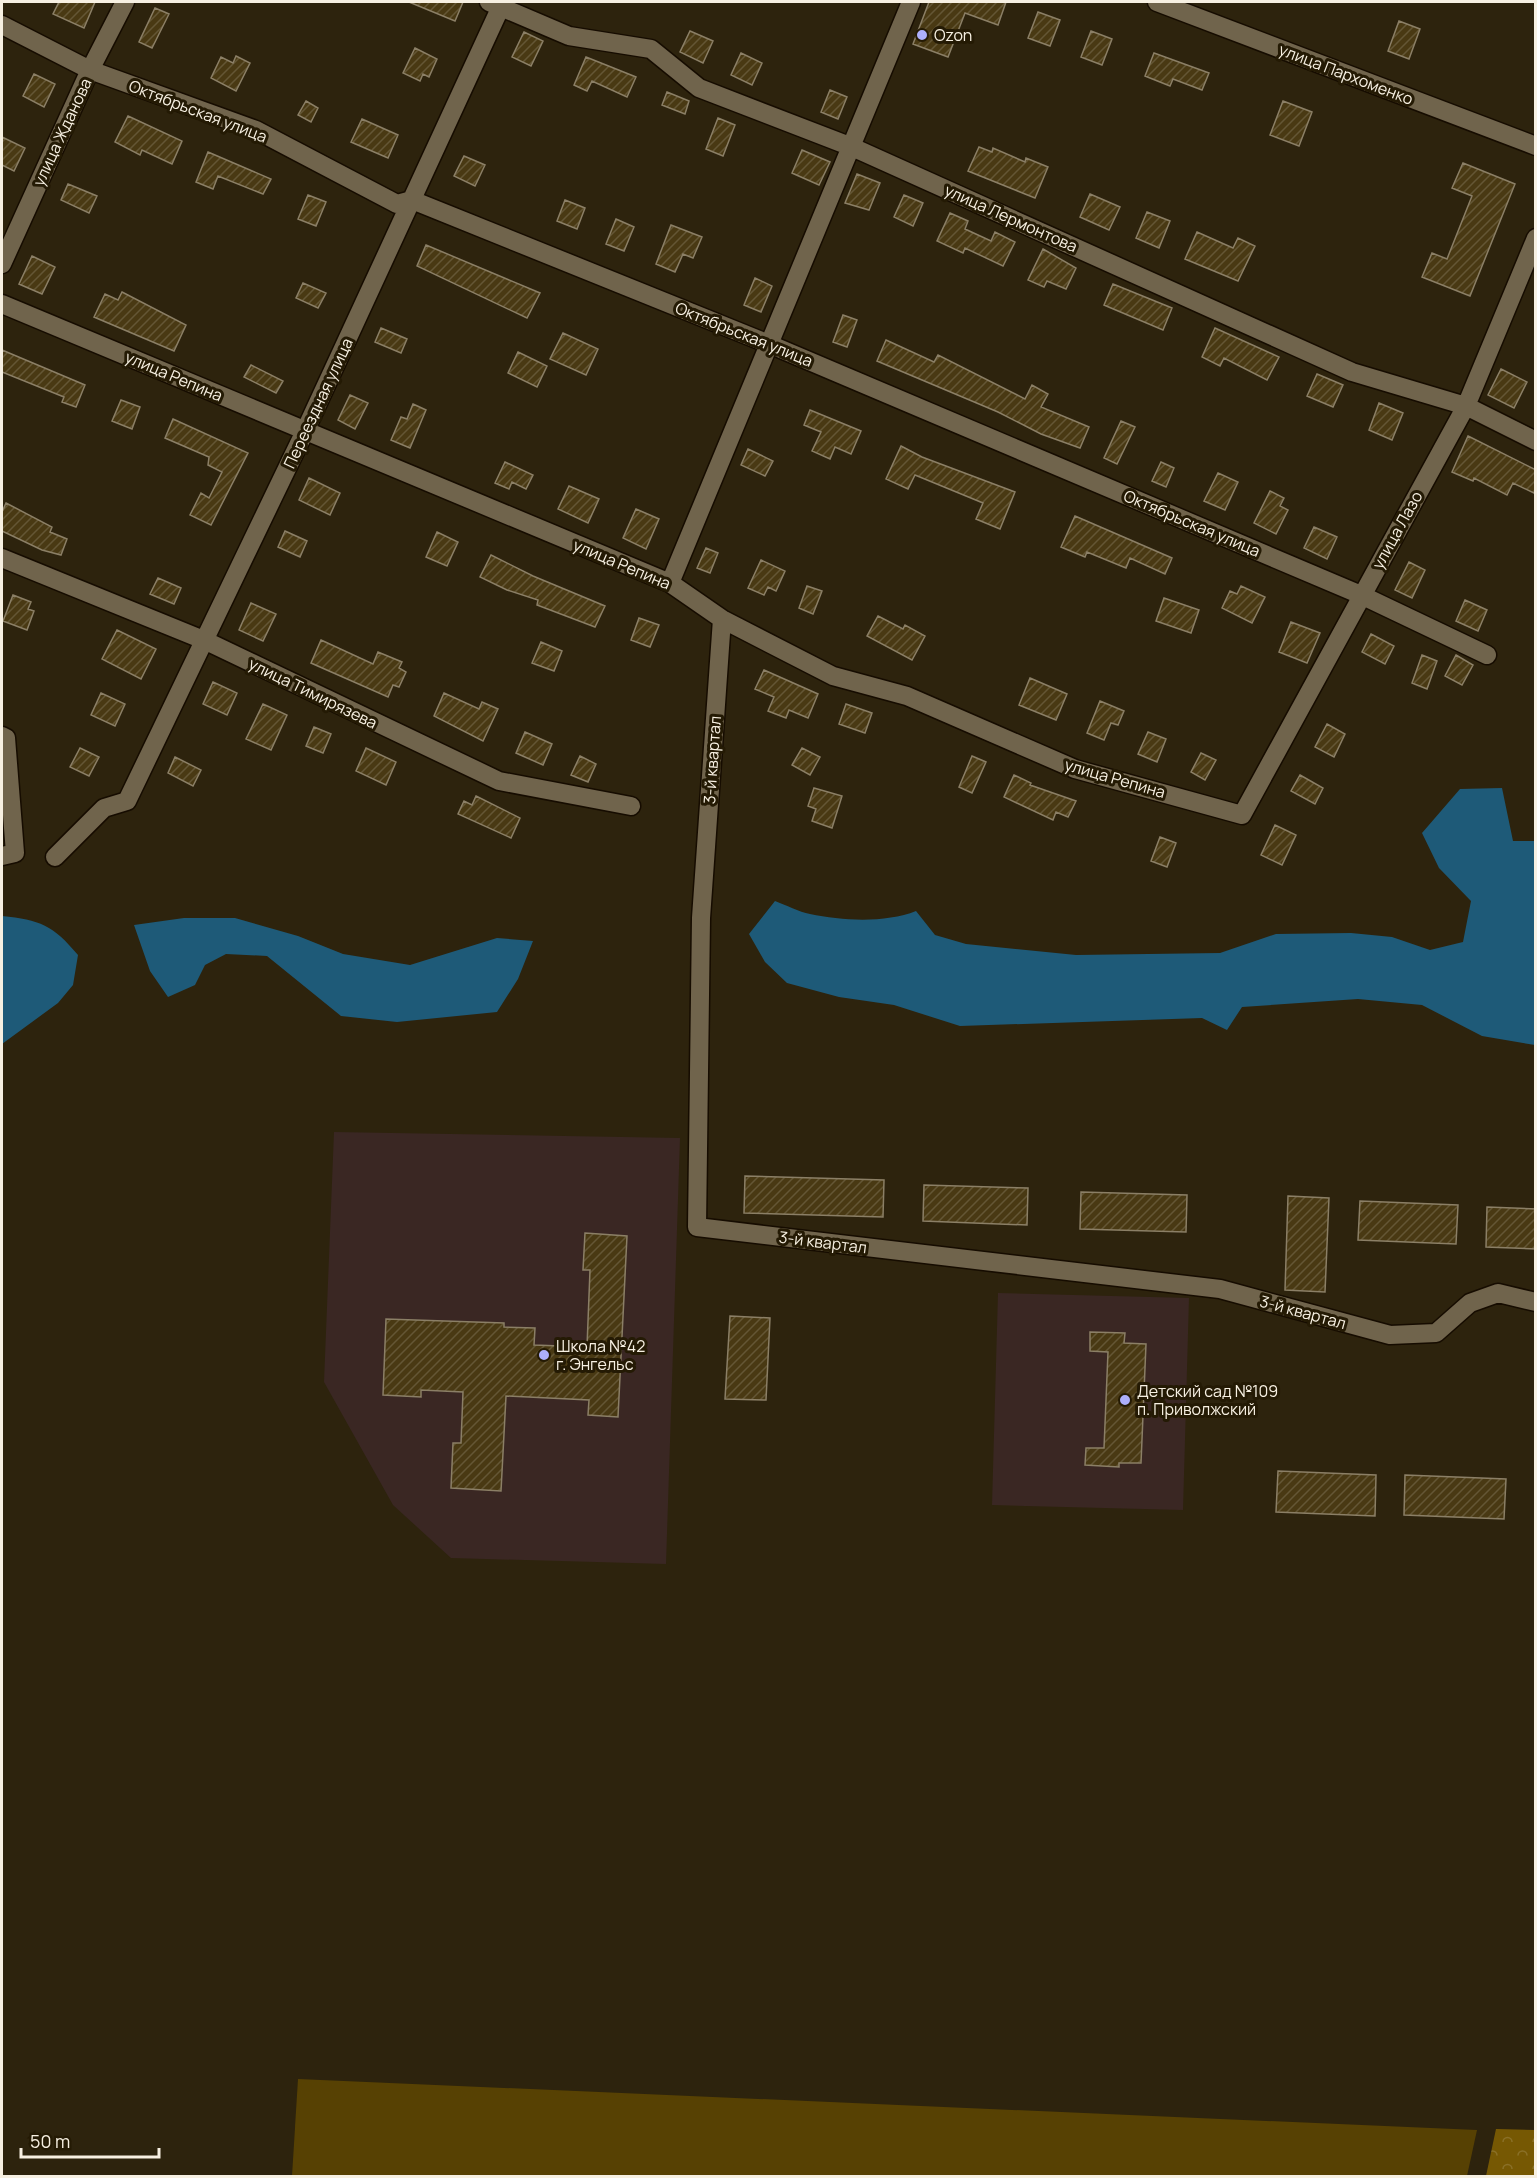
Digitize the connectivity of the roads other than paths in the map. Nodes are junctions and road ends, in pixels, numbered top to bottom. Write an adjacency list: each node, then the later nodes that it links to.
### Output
1 (125, 2): 6 (street, улица Жданова)
2 (911, 2): 8 (street)
3 (1157, 2): 7 (street, улица Пархоменко)
4 (498, 3): 8 (street, улица Лермонтова); 9 (street, Переездная улица)
5 (2, 25): 6 (street, Октябрьская улица)
6 (90, 70): 9 (street, Октябрьская улица); 11 (street, улица Жданова)
7 (1536, 146)
8 (852, 147): 13 (street); 14 (street, улица Лермонтова)
9 (412, 200): 13 (street, Октябрьская улица); 15 (street, Переездная улица)
10 (1536, 238): 14 (street, улица Лазо)
11 (2, 264)
12 (2, 304): 15 (street, улица Репина)
13 (769, 344): 18 (street); 19 (street, Октябрьская улица)
14 (1466, 406): 16 (street, улица Лермонтова); 19 (street, улица Лазо)
15 (305, 431): 18 (street, улица Репина); 21 (street, Переездная улица)
16 (1536, 441)
17 (2, 558): 21 (street, улица Тимирязева)
18 (670, 583): 20 (street, улица Репина)
19 (1361, 595): 22 (street, Октябрьская улица); 25 (street, улица Лазо)
20 (722, 619): 25 (street, улица Репина); 28 (street, 3-й квартал)
21 (206, 641): 24 (street, улица Тимирязева); 27 (street, Переездная улица)
22 (1487, 656)
23 (2, 736): 26 (street)
24 (631, 807)
25 (1242, 815)
26 (2, 856)
27 (55, 857)
28 (1536, 1302)

